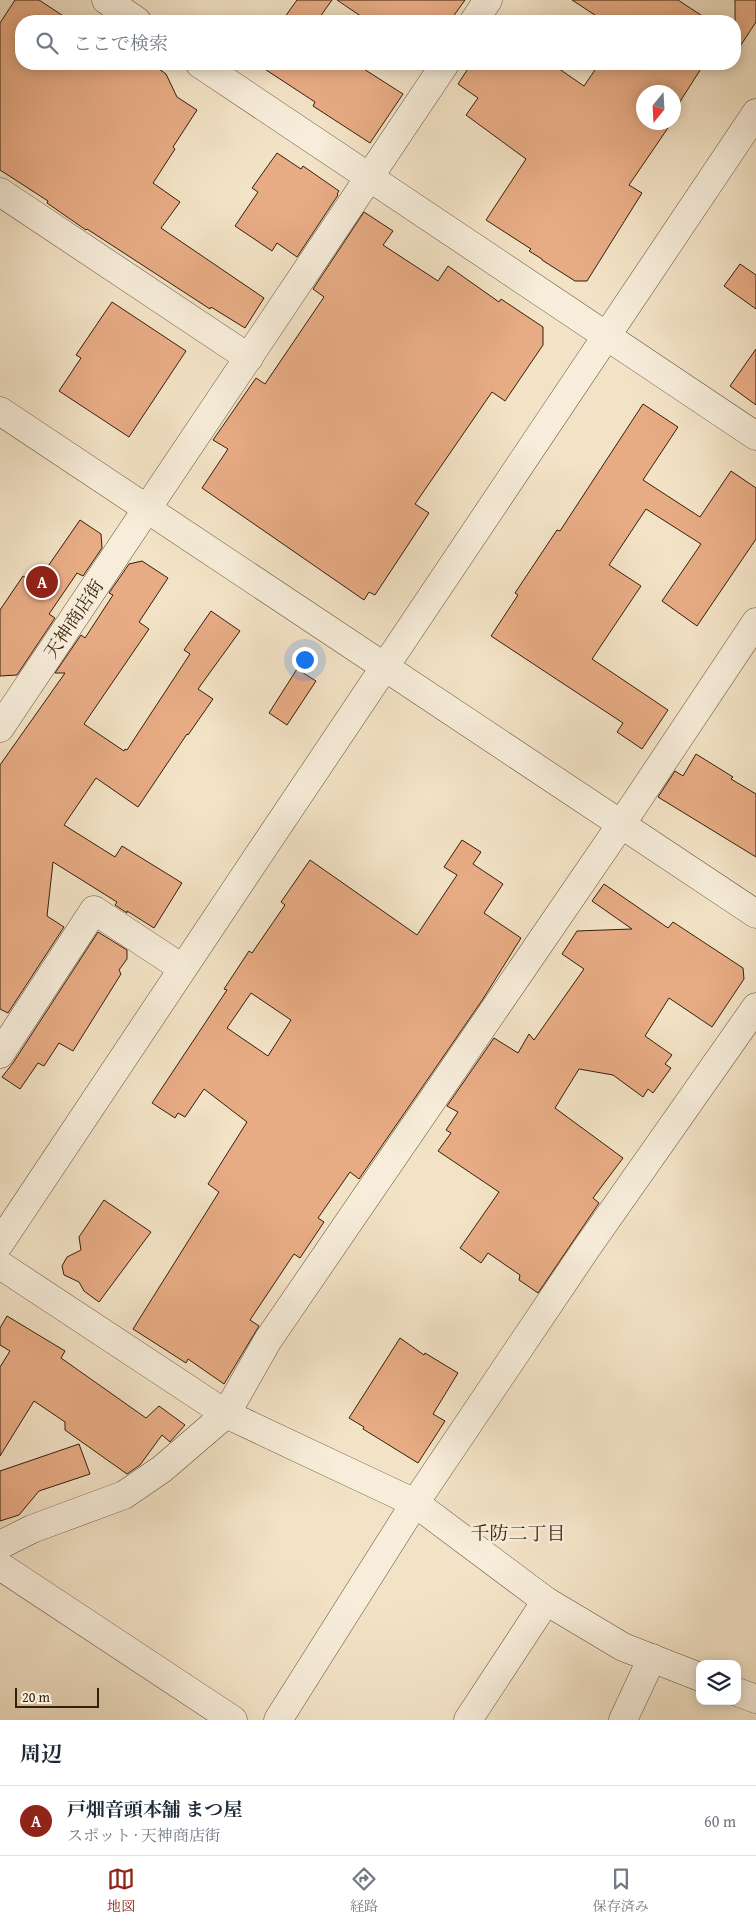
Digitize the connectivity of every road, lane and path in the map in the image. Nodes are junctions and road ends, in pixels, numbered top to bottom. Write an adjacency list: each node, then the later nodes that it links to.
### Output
1 (106, 0): 3 (street)
2 (488, 0): 4 (street)
3 (128, 15)
4 (478, 15)
5 (209, 70): 8 (street)
6 (441, 70): 8 (street, 天神商店街)
7 (756, 112): 10 (street)
8 (369, 177): 10 (street); 11 (street, 天神商店街)
9 (0, 192): 11 (street)
10 (608, 336): 13 (street); 16 (street)
11 (249, 358): 14 (street, 天神商店街)
12 (0, 410): 14 (street)
13 (756, 436)
14 (148, 509): 16 (street); 17 (street, 天神商店街)
15 (756, 622): 19 (street)
16 (384, 666): 19 (street); 21 (street)
17 (7, 701): 18 (street, 天神商店街)
18 (0, 728)
19 (622, 823): 20 (street); 26 (street)
20 (756, 914)
21 (182, 968): 23 (street); 24 (street)
22 (756, 1007): 27 (street)
23 (0, 1054)
24 (0, 1243)
25 (0, 1265): 26 (street)
26 (226, 1414): 27 (street); 28 (street)
27 (415, 1503): 30 (street); 36 (street)
28 (0, 1546)
29 (0, 1566): 35 (street)
30 (546, 1601): 31 (street); 37 (street)
31 (652, 1658): 32 (street); 38 (street)
32 (696, 1675)
33 (741, 1693): 34 (street)
34 (756, 1699)
35 (233, 1720)
36 (278, 1720)
37 (468, 1720)
38 (623, 1720)

